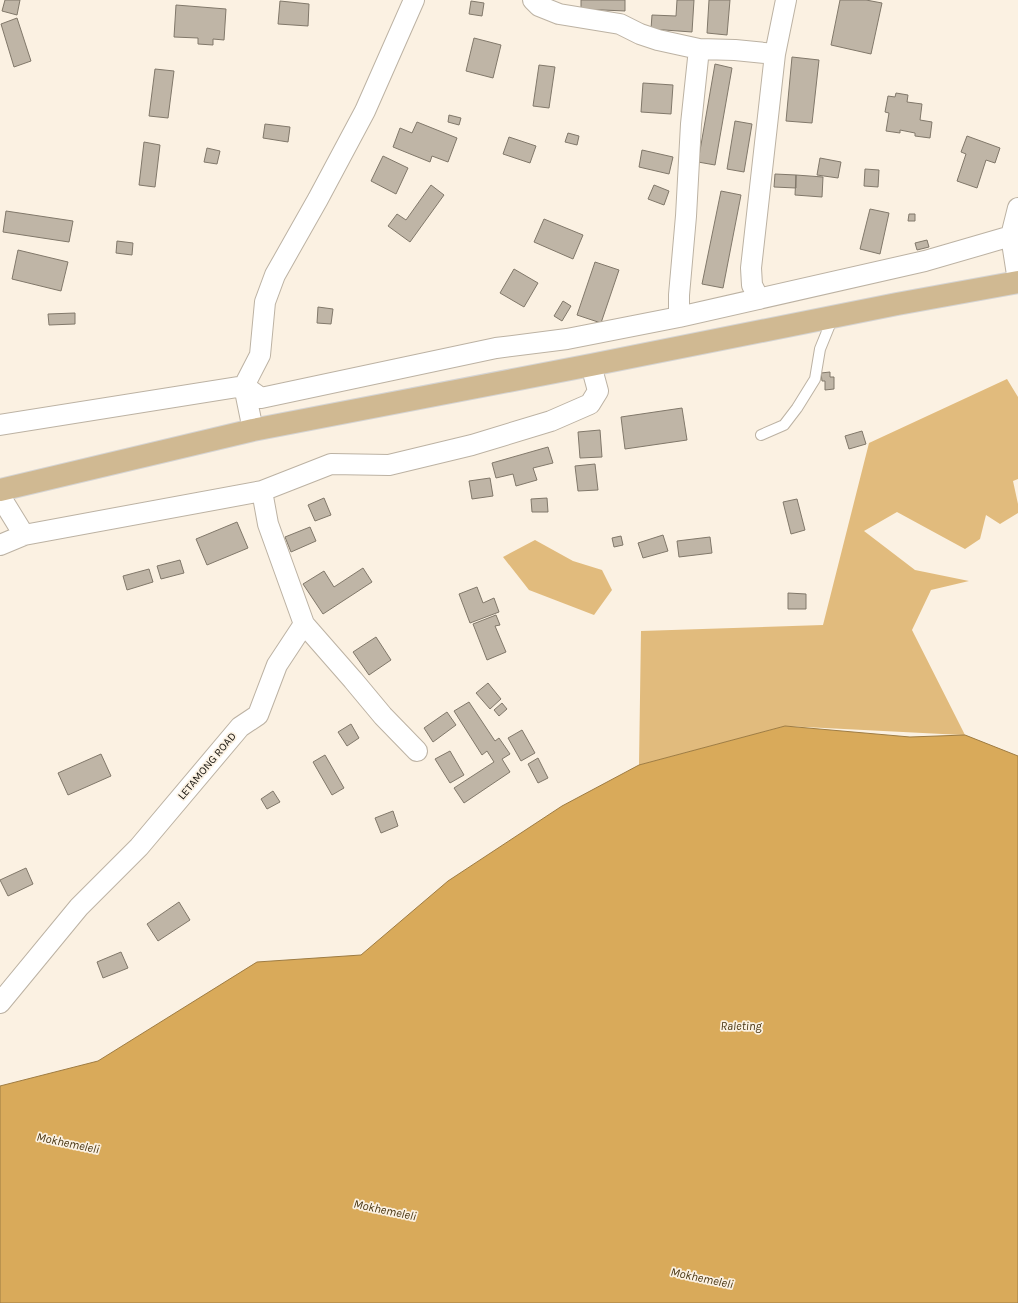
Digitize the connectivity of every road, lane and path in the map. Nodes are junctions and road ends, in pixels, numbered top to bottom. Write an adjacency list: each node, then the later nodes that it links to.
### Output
1 (414, 0): 13 (street)
2 (533, 0): 4 (street)
3 (786, 0): 5 (street)
4 (699, 49): 5 (street); 10 (street)
5 (775, 54): 9 (street)
6 (1018, 208): 7 (street)
7 (1011, 236): 8 (street); 9 (street)
8 (1018, 282): 11 (main road)
9 (759, 299): 10 (street)
10 (679, 317): 13 (street)
11 (833, 317): 12 (main road); 16 (lane)
12 (591, 365): 15 (main road); 18 (street)
13 (244, 386): 14 (street); 15 (street)
14 (0, 425)
15 (253, 430): 17 (main road)
16 (761, 435)
17 (0, 490)
18 (262, 491): 20 (street); 22 (street)
19 (0, 496): 20 (street)
20 (24, 535): 21 (street)
21 (0, 545)
22 (304, 624): 23 (street); 24 (street, LETAMONG ROAD)
23 (417, 751)
24 (0, 1003)

